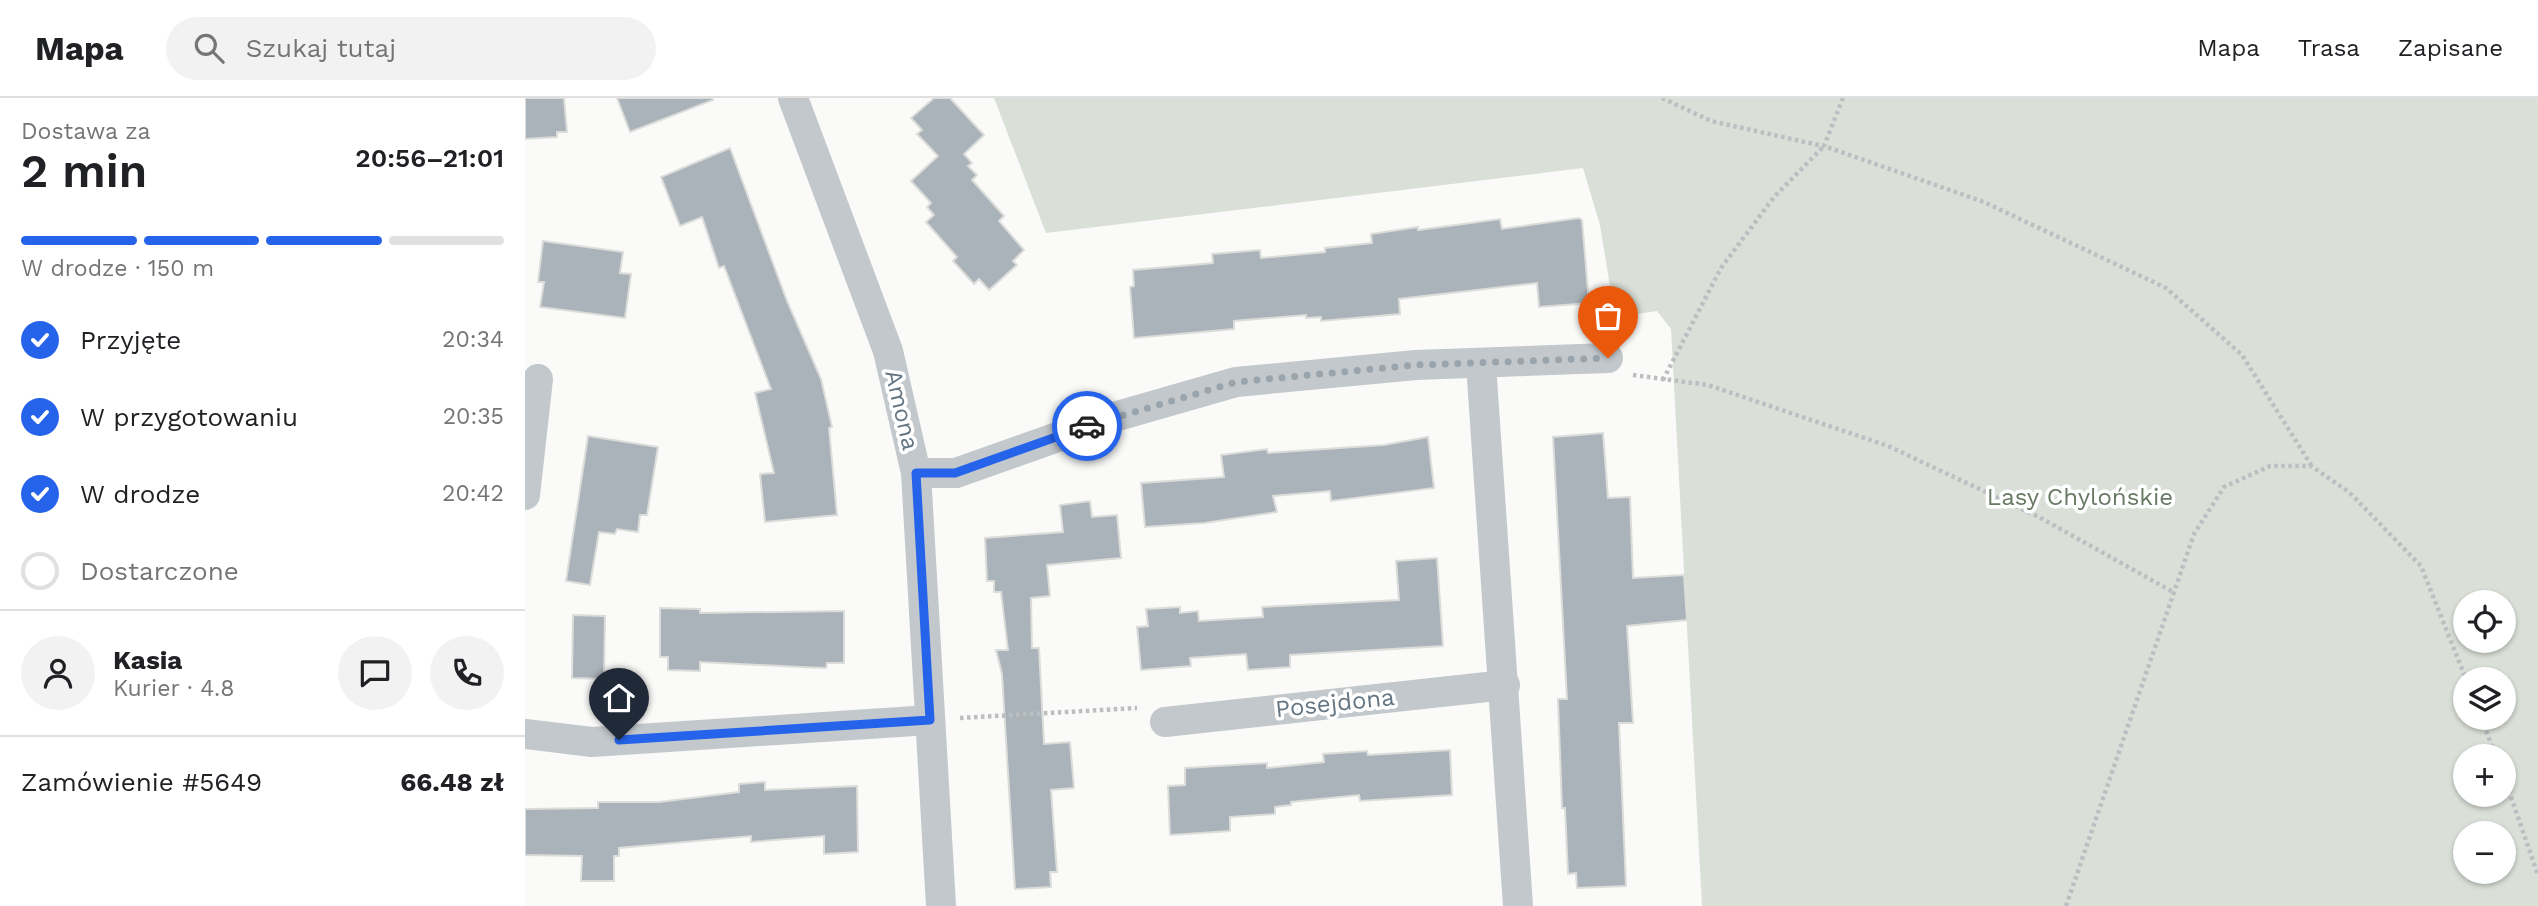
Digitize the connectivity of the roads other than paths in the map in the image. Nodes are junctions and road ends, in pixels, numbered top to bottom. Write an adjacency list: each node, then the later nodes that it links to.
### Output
1 (793, 98): 5 (street, Amona)
2 (1608, 358): 3 (street)
3 (1481, 364): 5 (street); 7 (street)
4 (538, 379): 6 (street)
5 (916, 473): 8 (street, Amona)
6 (525, 495)
7 (1505, 685): 9 (street, Posejdona); 12 (street)
8 (930, 720): 10 (street); 11 (street, Amona)
9 (1165, 722)
10 (525, 734)
11 (941, 906)
12 (1518, 906)

